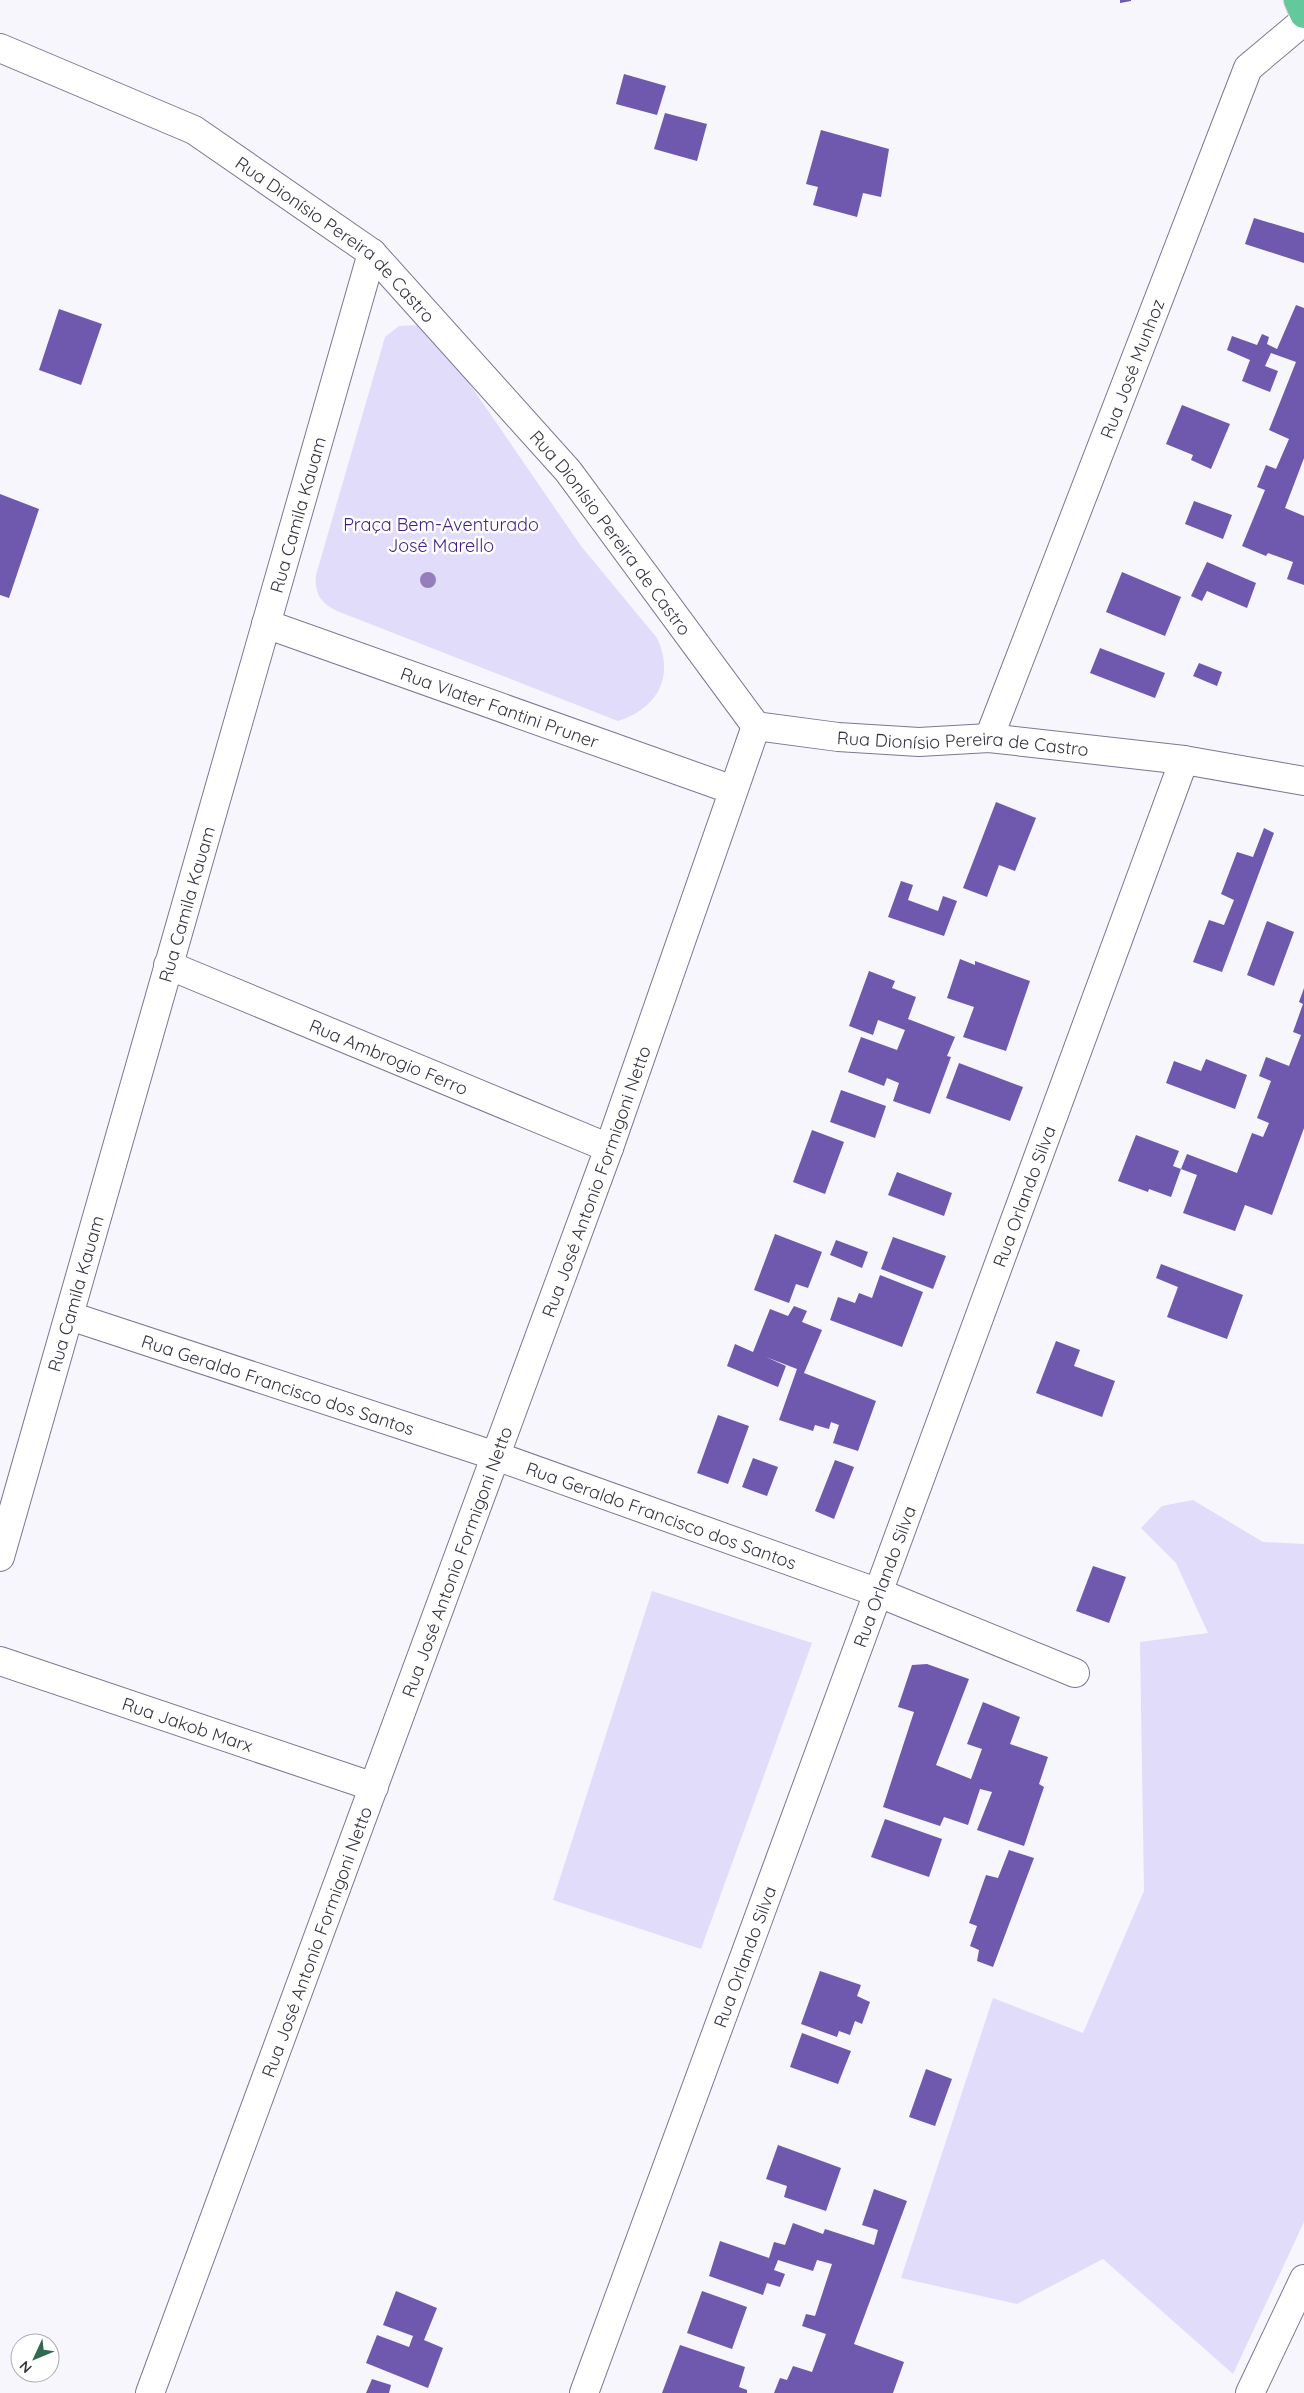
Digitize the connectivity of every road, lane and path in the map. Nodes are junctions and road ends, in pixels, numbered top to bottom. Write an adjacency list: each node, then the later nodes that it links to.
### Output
1 (1298, 0): 2 (highway)
2 (1304, 14)
3 (1304, 21): 8 (street, Rua José Munhoz)
4 (0, 48): 5 (street, Rua Dionísio Pereira de Castro)
5 (372, 253): 6 (street, Rua Camila Kauam); 7 (street, Rua Dionísio Pereira de Castro)
6 (266, 624): 11 (street, Rua Vlater Fantini Pruner); 12 (street, Rua Camila Kauam)
7 (756, 726): 8 (street, Rua Dionísio Pereira de Castro); 11 (street, Rua José Antonio Formigoni Netto)
8 (990, 738): 9 (street, Rua Dionísio Pereira de Castro)
9 (1184, 760): 10 (street, Rua Dionísio Pereira de Castro); 17 (street, Rua Orlando Silva)
10 (1304, 781)
11 (734, 790): 13 (street, Rua José Antonio Formigoni Netto)
12 (168, 965): 13 (street, Rua Ambrogio Ferro); 14 (street, Rua Camila Kauam)
13 (609, 1148): 15 (street, Rua José Antonio Formigoni Netto)
14 (70, 1316): 15 (street, Rua Geraldo Francisco dos Santos); 16 (street, Rua Camila Kauam)
15 (496, 1456): 17 (street, Rua Geraldo Francisco dos Santos); 20 (street, Rua José Antonio Formigoni Netto)
16 (0, 1557)
17 (879, 1593): 19 (street, Rua Geraldo Francisco dos Santos); 23 (street, Rua Orlando Silva)
18 (0, 1662): 20 (street, Rua Jakob Marx)
19 (1075, 1673)
20 (374, 1787): 22 (street, Rua José Antonio Formigoni Netto)
21 (1304, 2279): 24 (street)
22 (150, 2393)
23 (584, 2393)
24 (1250, 2393)

